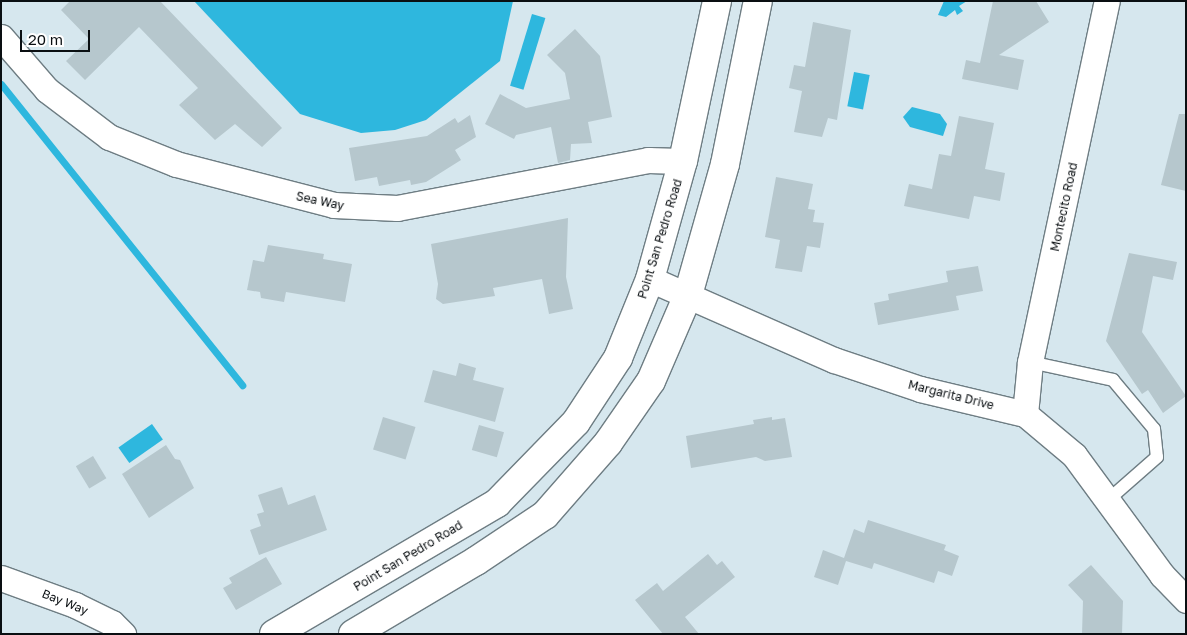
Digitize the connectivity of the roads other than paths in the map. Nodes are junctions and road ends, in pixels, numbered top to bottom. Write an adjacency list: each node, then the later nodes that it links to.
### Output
1 (717, 1): 5 (main road, Point San Pedro Road)
2 (758, 1): 7 (main road)
3 (1107, 1): 8 (street, Montecito Road)
4 (1, 36): 5 (street, Sea Way)
5 (683, 162): 6 (main road, Point San Pedro Road)
6 (650, 279): 7 (street, Margarita Drive); 14 (main road, Point San Pedro Road)
7 (688, 296): 9 (street, Margarita Drive); 15 (main road)
8 (1030, 362): 9 (street, Montecito Road); 10 (lane)
9 (1025, 414): 10 (street, Margarita Drive)
10 (1109, 499): 12 (street, Margarita Drive)
11 (1, 578): 13 (street, Bay Way)
12 (1186, 600)
13 (124, 634)
14 (274, 634)
15 (353, 634)

